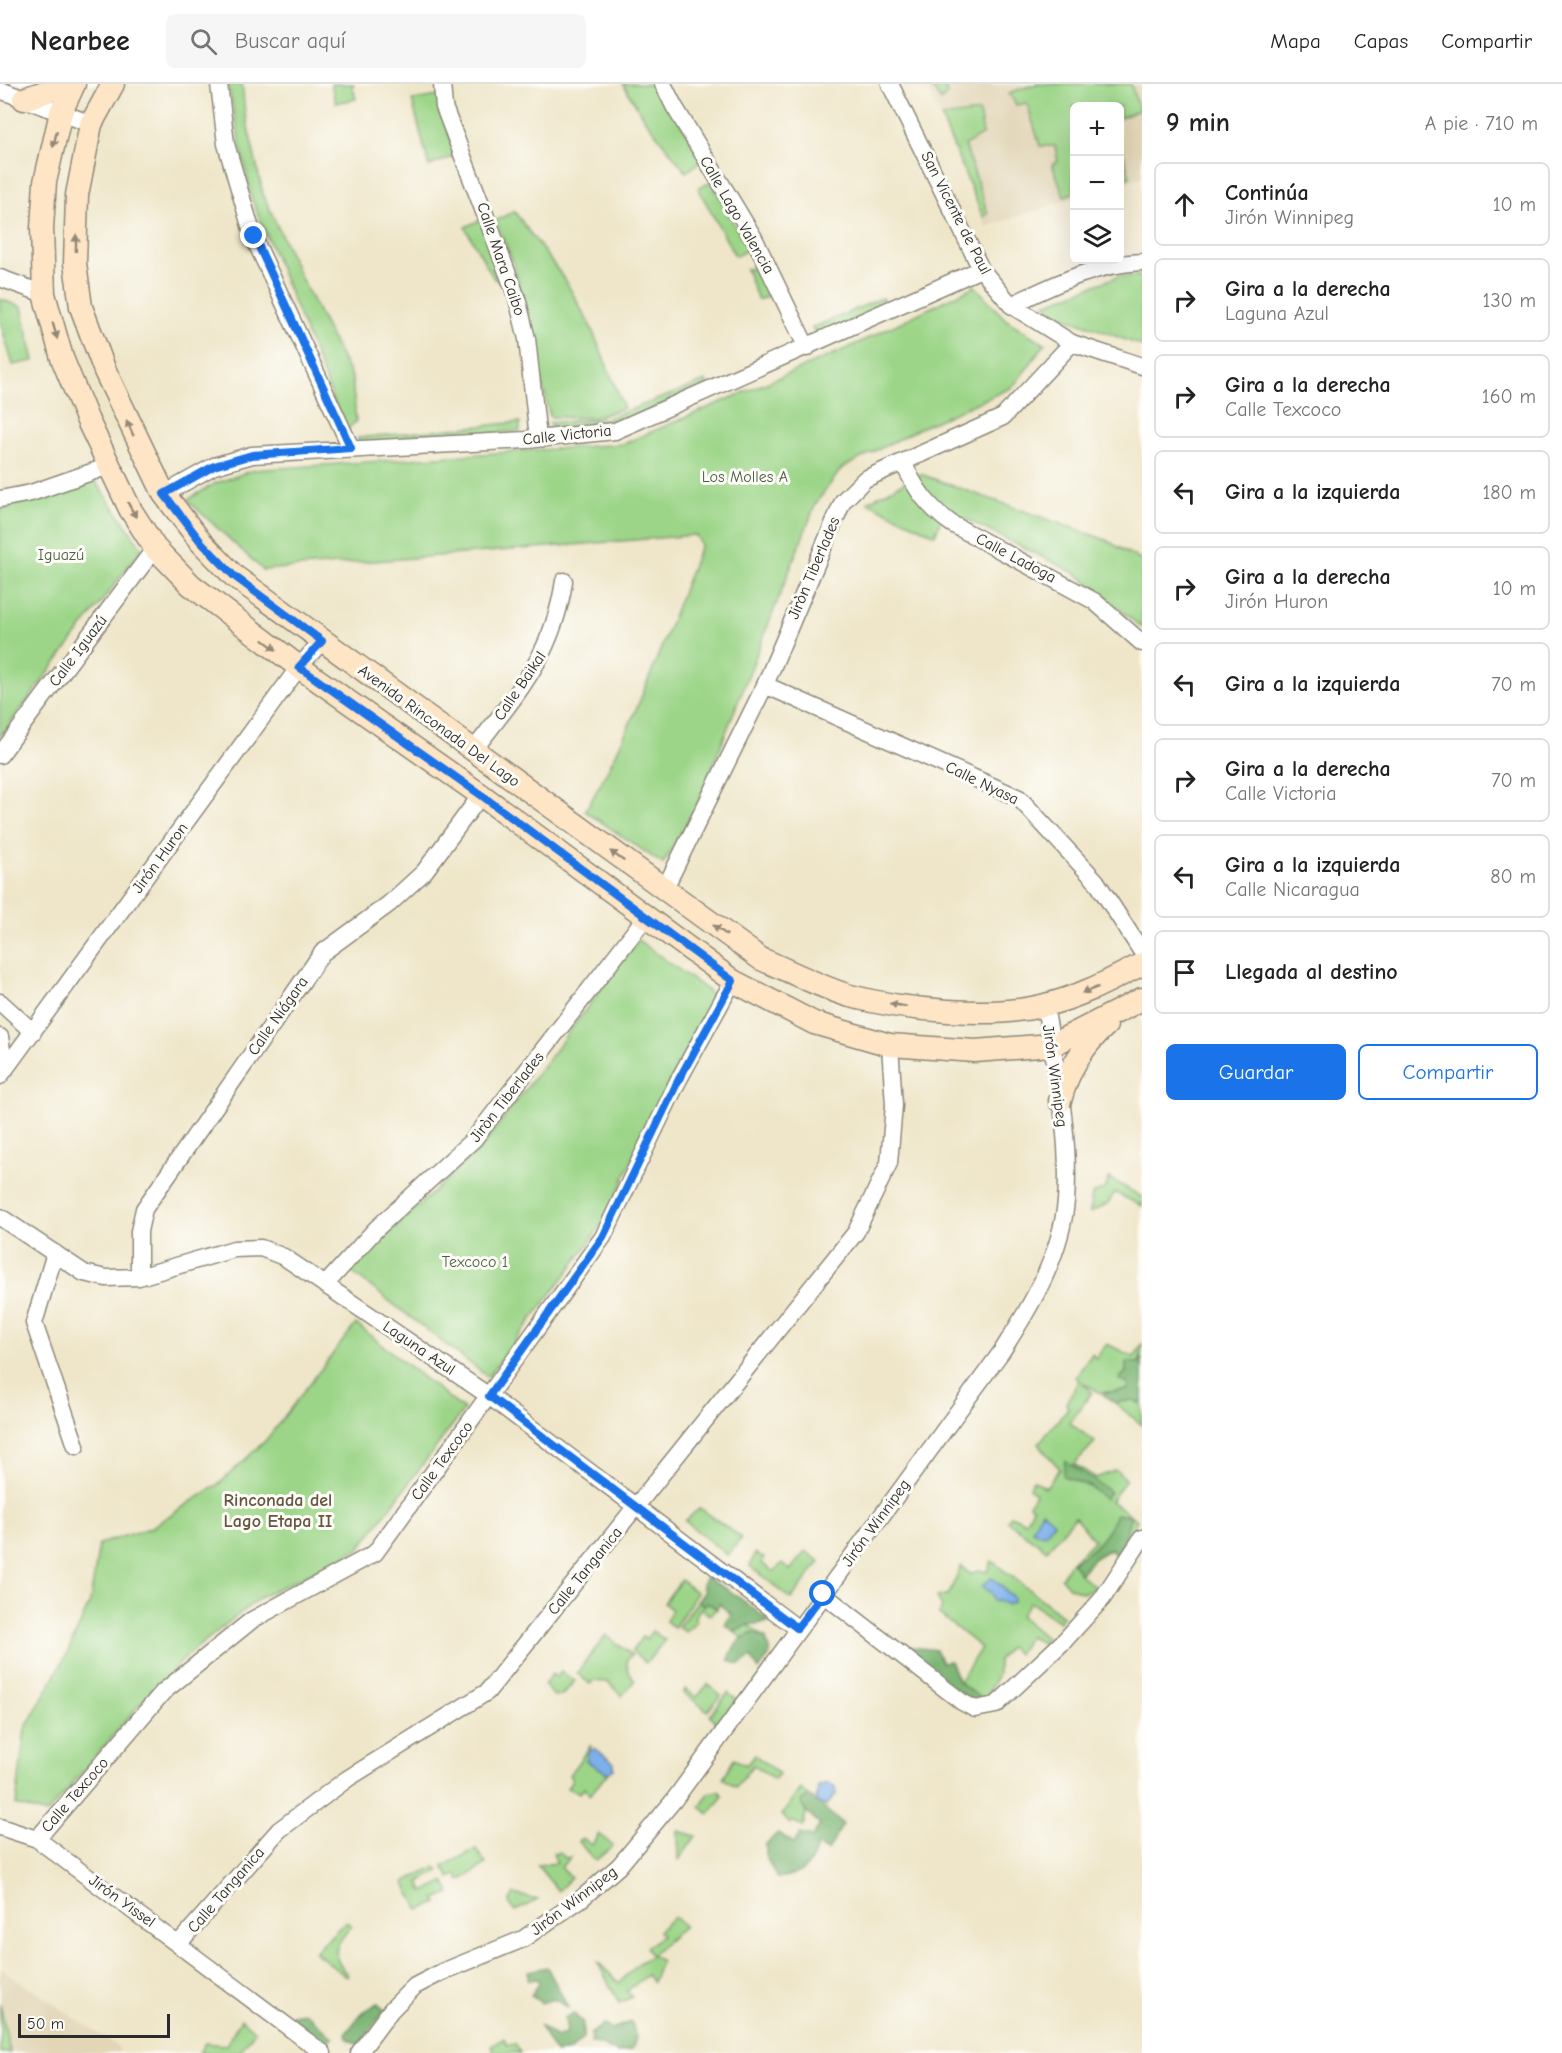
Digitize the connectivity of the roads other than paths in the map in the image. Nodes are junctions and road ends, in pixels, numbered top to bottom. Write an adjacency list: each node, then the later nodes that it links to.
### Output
1 (68, 84): 9 (street)
2 (74, 84): 10 (street, Avenida Rinconada Del Lago)
3 (113, 84): 11 (street, Avenida Rinconada Del Lago)
4 (219, 84): 21 (street)
5 (442, 84): 20 (street, Calle Mara Caibo)
6 (663, 84): 18 (street, Calle Lago Valencia)
7 (890, 84): 13 (street, San Vicente de Paul)
8 (0, 90): 9 (street)
9 (24, 99): 10 (street)
10 (61, 112): 11 (street); 15 (street, Avenida Rinconada Del Lago, one-way to 15)
11 (91, 124): 24 (street, Avenida Rinconada Del Lago, one-way to 11)
12 (1142, 262): 16 (street)
13 (981, 269): 16 (street, San Vicente de Paul); 18 (street, Calle Victoria)
14 (0, 278): 15 (street)
15 (44, 294): 23 (street, Avenida Rinconada Del Lago, one-way to 23)
16 (1011, 305): 17 (street, San Vicente de Paul)
17 (1072, 343): 19 (street, San Vicente de Paul); 22 (street, Jiròn Tiberlades)
18 (807, 348): 20 (street, Calle Victoria)
19 (1142, 366)
20 (538, 438): 21 (street, Calle Victoria)
21 (351, 448): 24 (street, Calle Victoria)
22 (903, 462): 29 (street, Calle Ladoga); 31 (street, Jiròn Tiberlades)
23 (110, 466): 25 (street); 26 (street, Avenida Rinconada Del Lago, one-way to 26)
24 (164, 494): 28 (street, Avenida Rinconada Del Lago)
25 (0, 499)
26 (155, 548): 30 (street, Avenida Rinconada Del Lago, one-way to 30); 33 (street, Calle Iguazú)
27 (564, 581): 32 (street, Calle Baikal)
28 (322, 641): 30 (street, Jirón Huron); 32 (street, Avenida Rinconada Del Lago)
29 (1142, 643)
30 (299, 667): 34 (street, Avenida Rinconada Del Lago); 44 (street, Jirón Huron)
31 (765, 685): 35 (street, Jiròn Tiberlades); 37 (street, Calle Nyasa)
32 (473, 751): 35 (street, Avenida Rinconada Del Lago, one-way to 32)
33 (0, 755)
34 (481, 795): 36 (street, Avenida Rinconada Del Lago); 52 (street, Calle Niágara)
35 (664, 890): 42 (street, Avenida Rinconada Del Lago, one-way to 35)
36 (645, 918): 39 (street, Avenida Rinconada Del Lago); 53 (street, Jiròn Tiberlades)
37 (1142, 952)
38 (1142, 964): 42 (street, Avenida Rinconada Del Lago, one-way to 42)
39 (733, 981): 46 (street, Avenida Rinconada Del Lago); 54 (street, Calle Texcoco)
40 (1142, 999): 43 (street, Avenida Rinconada Del Lago)
41 (0, 1002): 44 (street)
42 (1045, 1006): 47 (street, Jirón Winnipeg)
43 (1120, 1013): 47 (street, Avenida Rinconada Del Lago); 49 (street)
44 (33, 1032): 48 (street, Jirón Huron)
45 (0, 1037): 48 (street)
46 (890, 1045): 47 (street, Avenida Rinconada Del Lago); 56 (street, Calle Tanganica)
47 (1052, 1045): 49 (street, Jirón Winnipeg)
48 (2, 1073)
49 (1060, 1101): 58 (street, Jirón Winnipeg)
50 (0, 1216): 51 (street, Laguna Azul)
51 (55, 1253): 52 (street, Laguna Azul); 55 (street)
52 (139, 1277): 53 (street, Laguna Azul)
53 (325, 1285): 54 (street, Laguna Azul)
54 (489, 1396): 56 (street, Laguna Azul); 61 (street, Calle Texcoco)
55 (76, 1446)
56 (636, 1508): 59 (street, Laguna Azul); 62 (street, Calle Tanganica)
57 (1142, 1538): 58 (street)
58 (823, 1594): 59 (street, Jirón Winnipeg)
59 (797, 1628): 64 (street, Jirón Winnipeg)
60 (0, 1827): 61 (street, Jirón Yissel)
61 (37, 1839): 62 (street, Jirón Yissel)
62 (179, 1943): 63 (street, Jirón Yissel)
63 (323, 2053)
64 (359, 2053)

